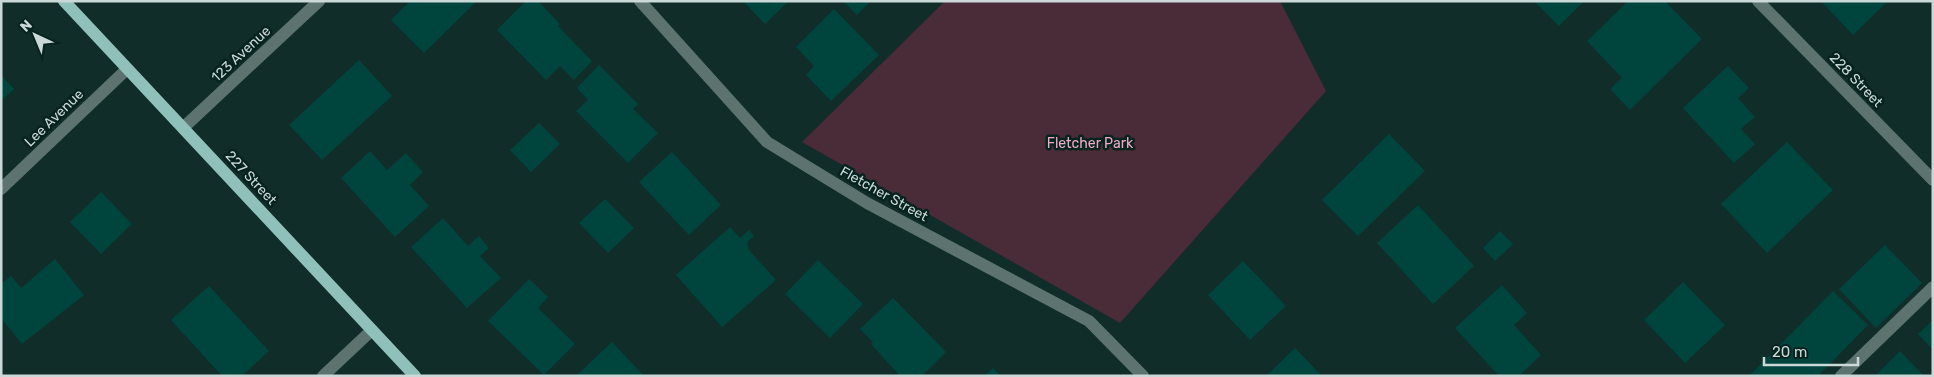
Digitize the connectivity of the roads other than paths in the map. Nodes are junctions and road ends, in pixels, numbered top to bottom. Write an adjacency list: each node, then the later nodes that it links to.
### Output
1 (64, 1): 5 (main road, 227 Street)
2 (319, 1): 6 (street, 123 Avenue)
3 (640, 1): 13 (street, Fletcher Street)
4 (1758, 1): 7 (street, 228 Street)
5 (127, 69): 6 (main road, 227 Street); 8 (street, Lee Avenue)
6 (183, 128): 10 (main road, 227 Street)
7 (1933, 180)
8 (1, 188)
9 (1933, 287): 14 (street)
10 (372, 330): 11 (street); 12 (main road, 227 Street)
11 (323, 376)
12 (415, 376)
13 (1143, 376)
14 (1841, 376)

